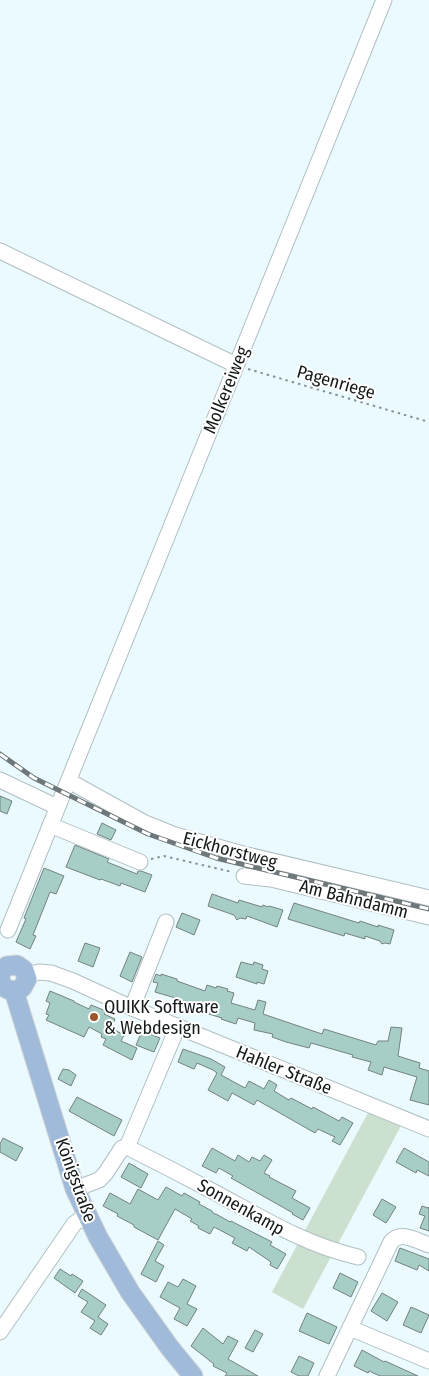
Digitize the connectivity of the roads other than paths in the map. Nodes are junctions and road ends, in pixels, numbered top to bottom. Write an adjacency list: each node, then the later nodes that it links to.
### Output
1 (384, 0): 3 (street, Molkereiweg)
2 (0, 251): 3 (street)
3 (236, 365): 5 (street, Molkereiweg)
4 (0, 780): 6 (street)
5 (69, 781): 6 (street); 10 (street, Eickhorstweg)
6 (57, 807): 7 (street)
7 (50, 825): 8 (street); 13 (street)
8 (140, 862)
9 (244, 876): 11 (street, Am Bahndamm)
10 (429, 898)
11 (429, 918)
12 (166, 922): 17 (street)
13 (8, 930)
14 (1, 969): 15 (main road); 16 (main road)
15 (26, 975): 16 (main road); 17 (street, Hahler Straße)
16 (14, 991): 21 (main road, Königstraße)
17 (132, 1008): 18 (street, Hahler Straße)
18 (178, 1026): 19 (street, Hahler Straße); 20 (street)
19 (429, 1129)
20 (127, 1147): 21 (street); 24 (street, Sonnenkamp)
21 (75, 1190): 22 (main road, Königstraße)
22 (87, 1214): 26 (street); 28 (main road, Königstraße)
23 (429, 1246): 25 (street)
24 (358, 1257)
25 (350, 1328): 27 (street); 29 (street)
26 (0, 1332)
27 (429, 1362)
28 (192, 1376)
29 (327, 1376)

